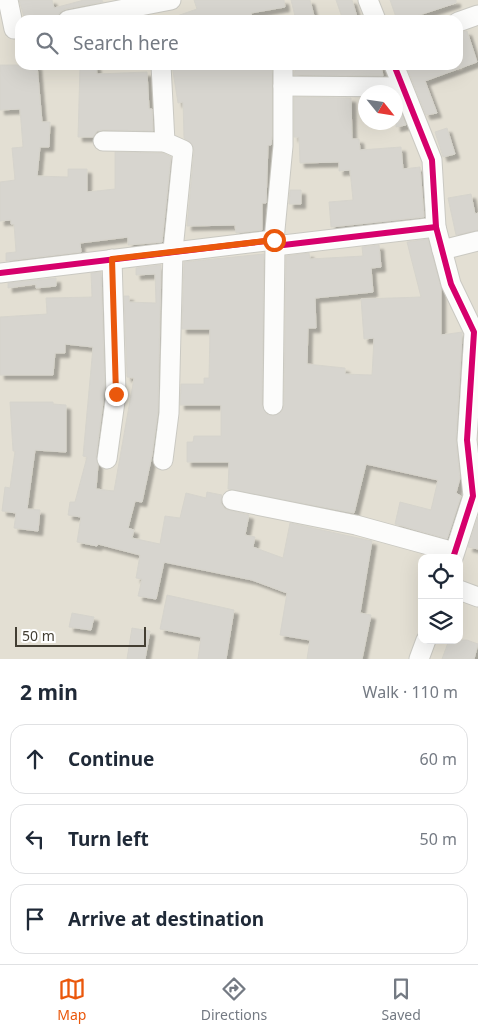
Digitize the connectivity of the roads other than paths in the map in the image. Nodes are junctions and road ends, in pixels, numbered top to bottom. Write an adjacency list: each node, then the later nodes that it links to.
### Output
1 (8, 0): 9 (street)
2 (368, 0): 6 (street)
3 (111, 6): 4 (street); 5 (street)
4 (163, 8)
5 (83, 15)
6 (374, 15)
7 (478, 15): 8 (street)
8 (463, 20)
9 (11, 30)
10 (161, 70): 18 (street)
11 (283, 70): 14 (street)
12 (396, 70): 13 (street)
13 (401, 85)
14 (283, 86): 15 (street); 21 (street)
15 (358, 87)
16 (403, 89): 19 (street)
17 (103, 141): 18 (street)
18 (165, 142): 22 (street)
19 (436, 227): 21 (street); 23 (street)
20 (478, 241): 23 (street)
21 (274, 243): 22 (street); 27 (street)
22 (174, 250): 24 (street); 29 (street)
23 (442, 250): 26 (street)
24 (112, 259): 25 (street); 28 (street)
25 (0, 273)
26 (476, 333): 30 (street)
27 (273, 405)
28 (107, 459)
29 (163, 460)
30 (476, 498): 33 (street)
31 (232, 500): 32 (street)
32 (450, 554)
33 (453, 554)
34 (463, 591): 35 (street)
35 (478, 597)
36 (425, 644): 37 (street)
37 (419, 659)

